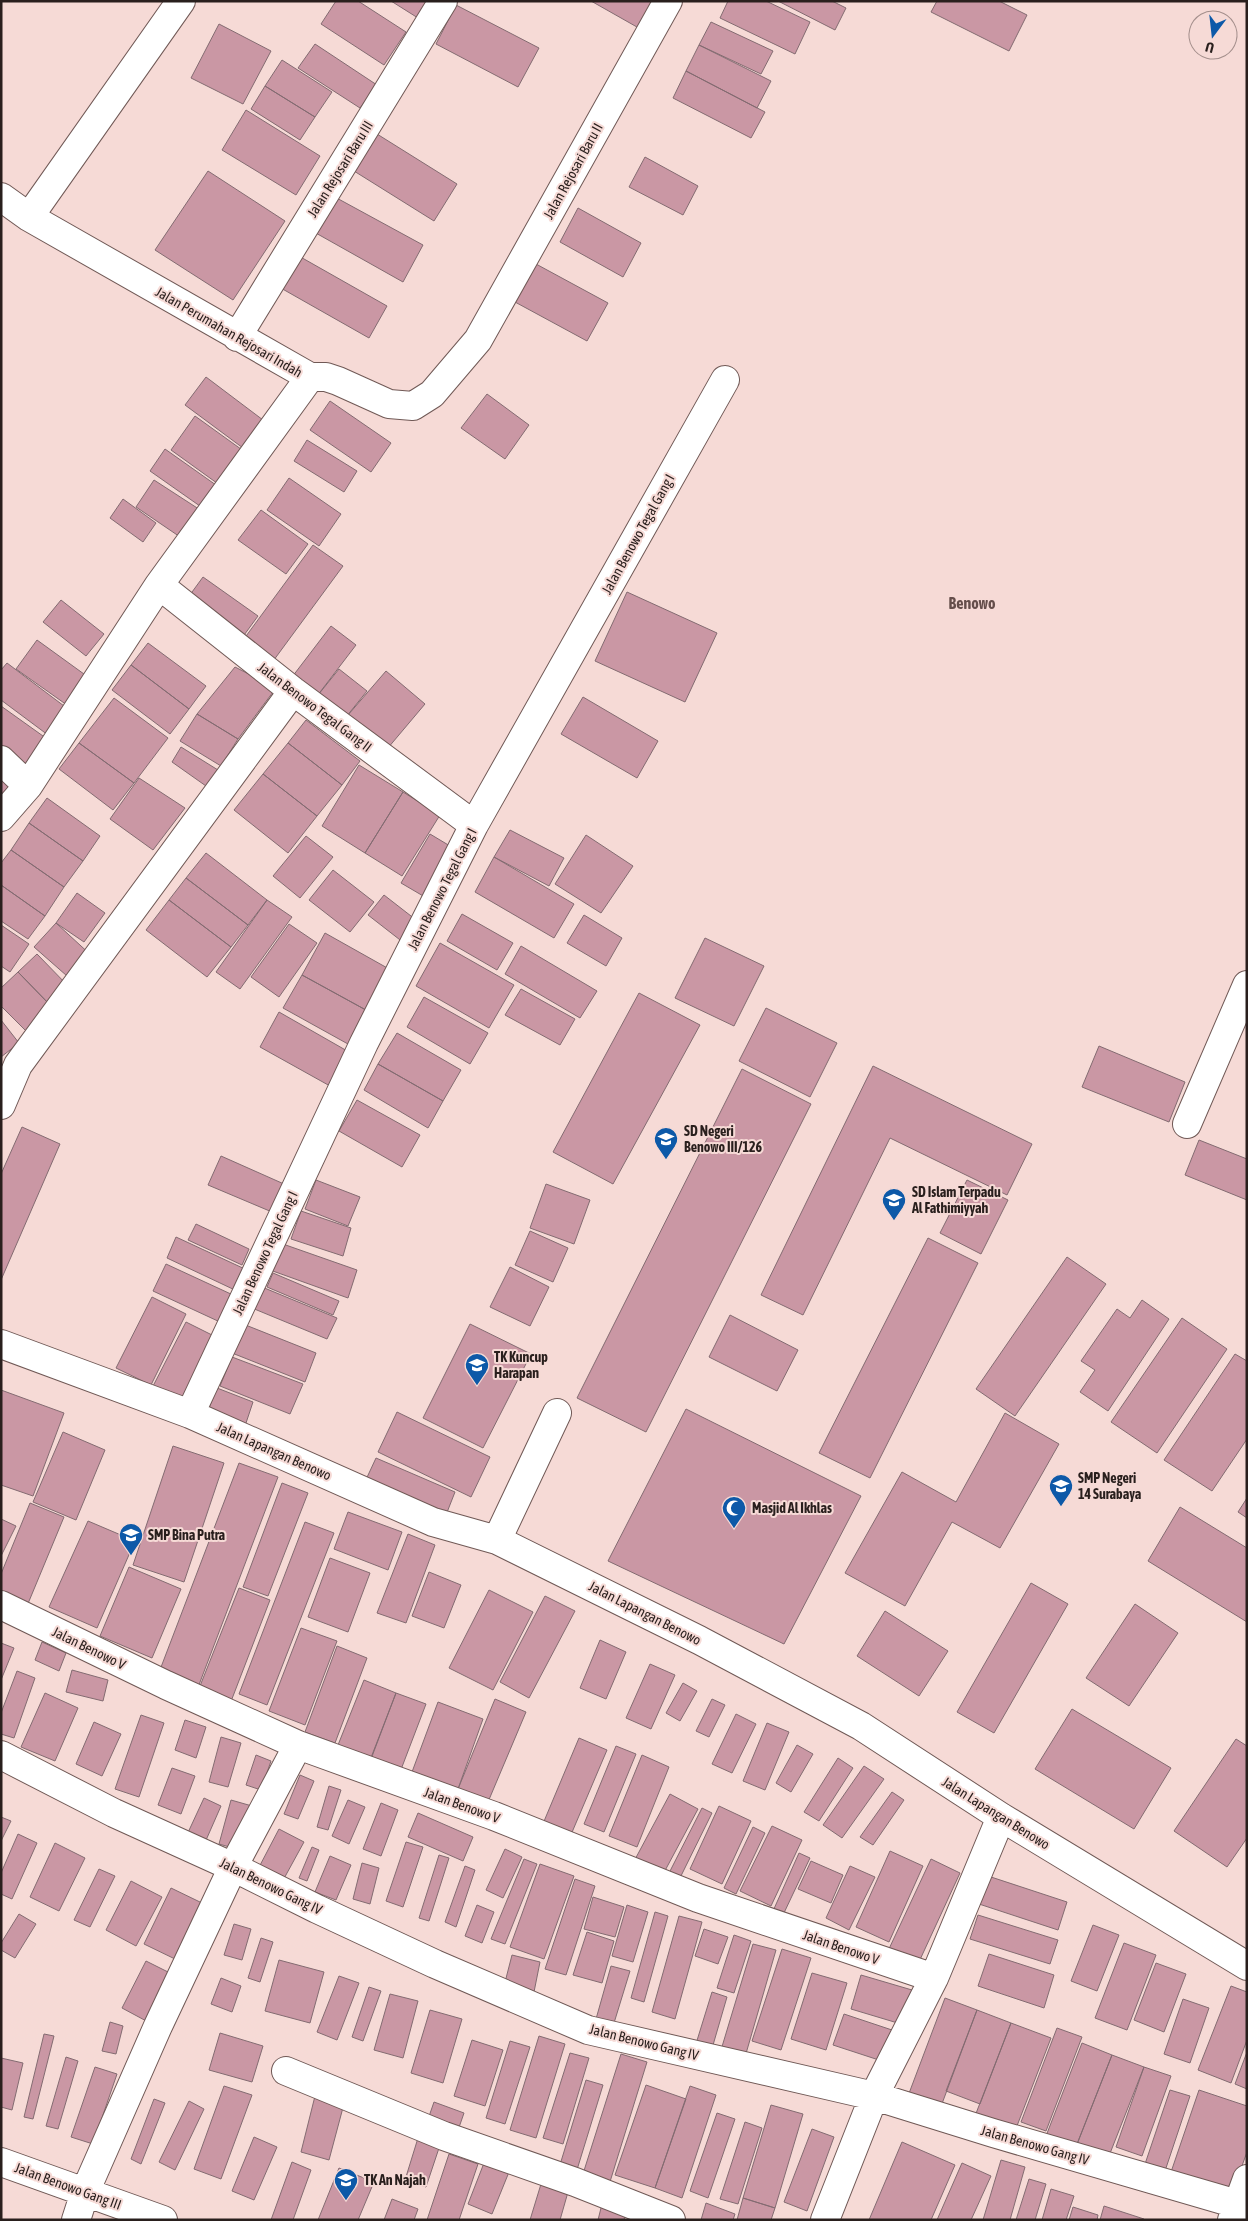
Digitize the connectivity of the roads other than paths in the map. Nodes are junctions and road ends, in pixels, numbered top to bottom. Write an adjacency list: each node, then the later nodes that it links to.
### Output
1 (181, 1): 5 (street)
2 (443, 1): 6 (street, Jalan Rejosari Baru III)
3 (668, 1): 7 (street, Jalan Rejosari Baru II)
4 (1, 198): 5 (street, Jalan Perumahan Rejosari Indah)
5 (29, 217): 6 (street, Jalan Perumahan Rejosari Indah)
6 (237, 337): 8 (street, Jalan Perumahan Rejosari Indah)
7 (478, 340): 8 (street, Jalan Perumahan Rejosari Indah)
8 (310, 377): 10 (street)
9 (725, 380): 15 (street, Jalan Benowo Tegal Gang I)
10 (159, 586): 11 (street, Jalan Benowo Tegal Gang II); 13 (street)
11 (293, 691): 15 (street, Jalan Benowo Tegal Gang II); 17 (street)
12 (1, 760): 13 (street)
13 (28, 786): 14 (street)
14 (1, 817)
15 (474, 825): 21 (street, Jalan Benowo Tegal Gang I)
16 (1247, 985): 18 (street)
17 (1, 1105)
18 (1187, 1124)
19 (1, 1344): 21 (street, Jalan Lapangan Benowo)
20 (557, 1413): 22 (street)
21 (190, 1414): 22 (street, Jalan Lapangan Benowo)
22 (497, 1540): 26 (street, Jalan Lapangan Benowo)
23 (1, 1605): 24 (street, Jalan Benowo V)
24 (298, 1745): 27 (street); 29 (street, Jalan Benowo V)
25 (1, 1755): 27 (street, Jalan Benowo Gang IV)
26 (1001, 1817): 28 (street, Jalan Lapangan Benowo); 29 (street)
27 (233, 1867): 31 (street, Jalan Benowo Gang IV); 34 (street)
28 (1247, 1966)
29 (934, 1978): 31 (street)
30 (286, 2071): 38 (street)
31 (874, 2096): 35 (street, Jalan Benowo Gang IV); 39 (street)
32 (1, 2162): 34 (street, Jalan Benowo Gang III)
33 (1247, 2179): 35 (street)
34 (85, 2192): 36 (street); 37 (street, Jalan Benowo Gang III)
35 (1235, 2212)
36 (76, 2220)
37 (163, 2220)
38 (671, 2220)
39 (825, 2220)

